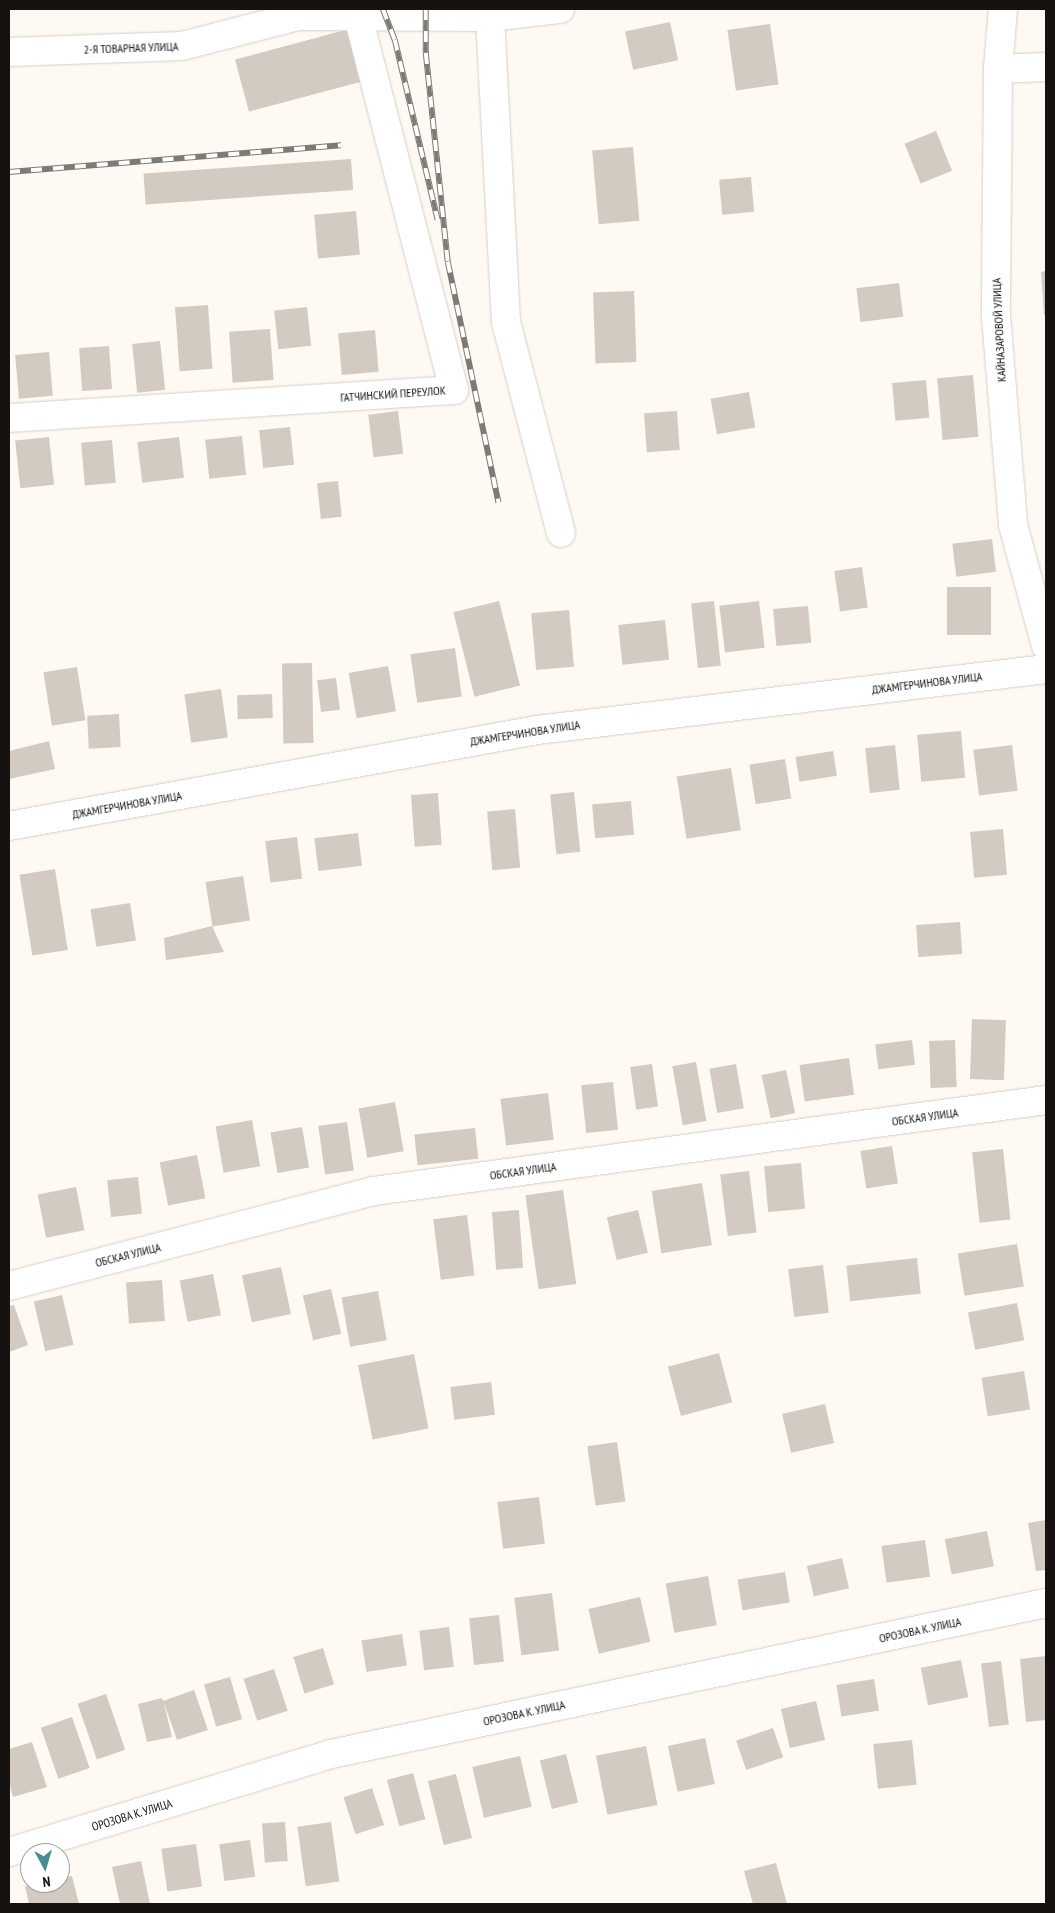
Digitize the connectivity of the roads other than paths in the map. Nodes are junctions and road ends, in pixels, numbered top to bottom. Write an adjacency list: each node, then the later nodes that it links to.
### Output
1 (560, 9): 4 (street)
2 (1003, 9): 7 (street, КАЙНАЗАРОВОЙ УЛИЦА)
3 (358, 13): 4 (street, 2-Я ТОВАРНАЯ УЛИЦА); 5 (street, 2-Я ТОВАРНАЯ УЛИЦА); 8 (street, ГАТЧИНСКИЙ ПЕРЕУЛОК)
4 (490, 17): 9 (street)
5 (9, 52)
6 (1046, 67): 7 (street)
7 (998, 68): 10 (street, КАЙНАЗАРОВОЙ УЛИЦА)
8 (9, 418)
9 (561, 533)
10 (1046, 646)
11 (1046, 669): 12 (street, ДЖАМГЕРЧИНОВА УЛИЦА)
12 (9, 826)
13 (1046, 1100): 14 (street, ОБСКАЯ УЛИЦА)
14 (9, 1286)
15 (1046, 1603): 16 (street, ОРОЗОВА К. УЛИЦА)
16 (9, 1852)

